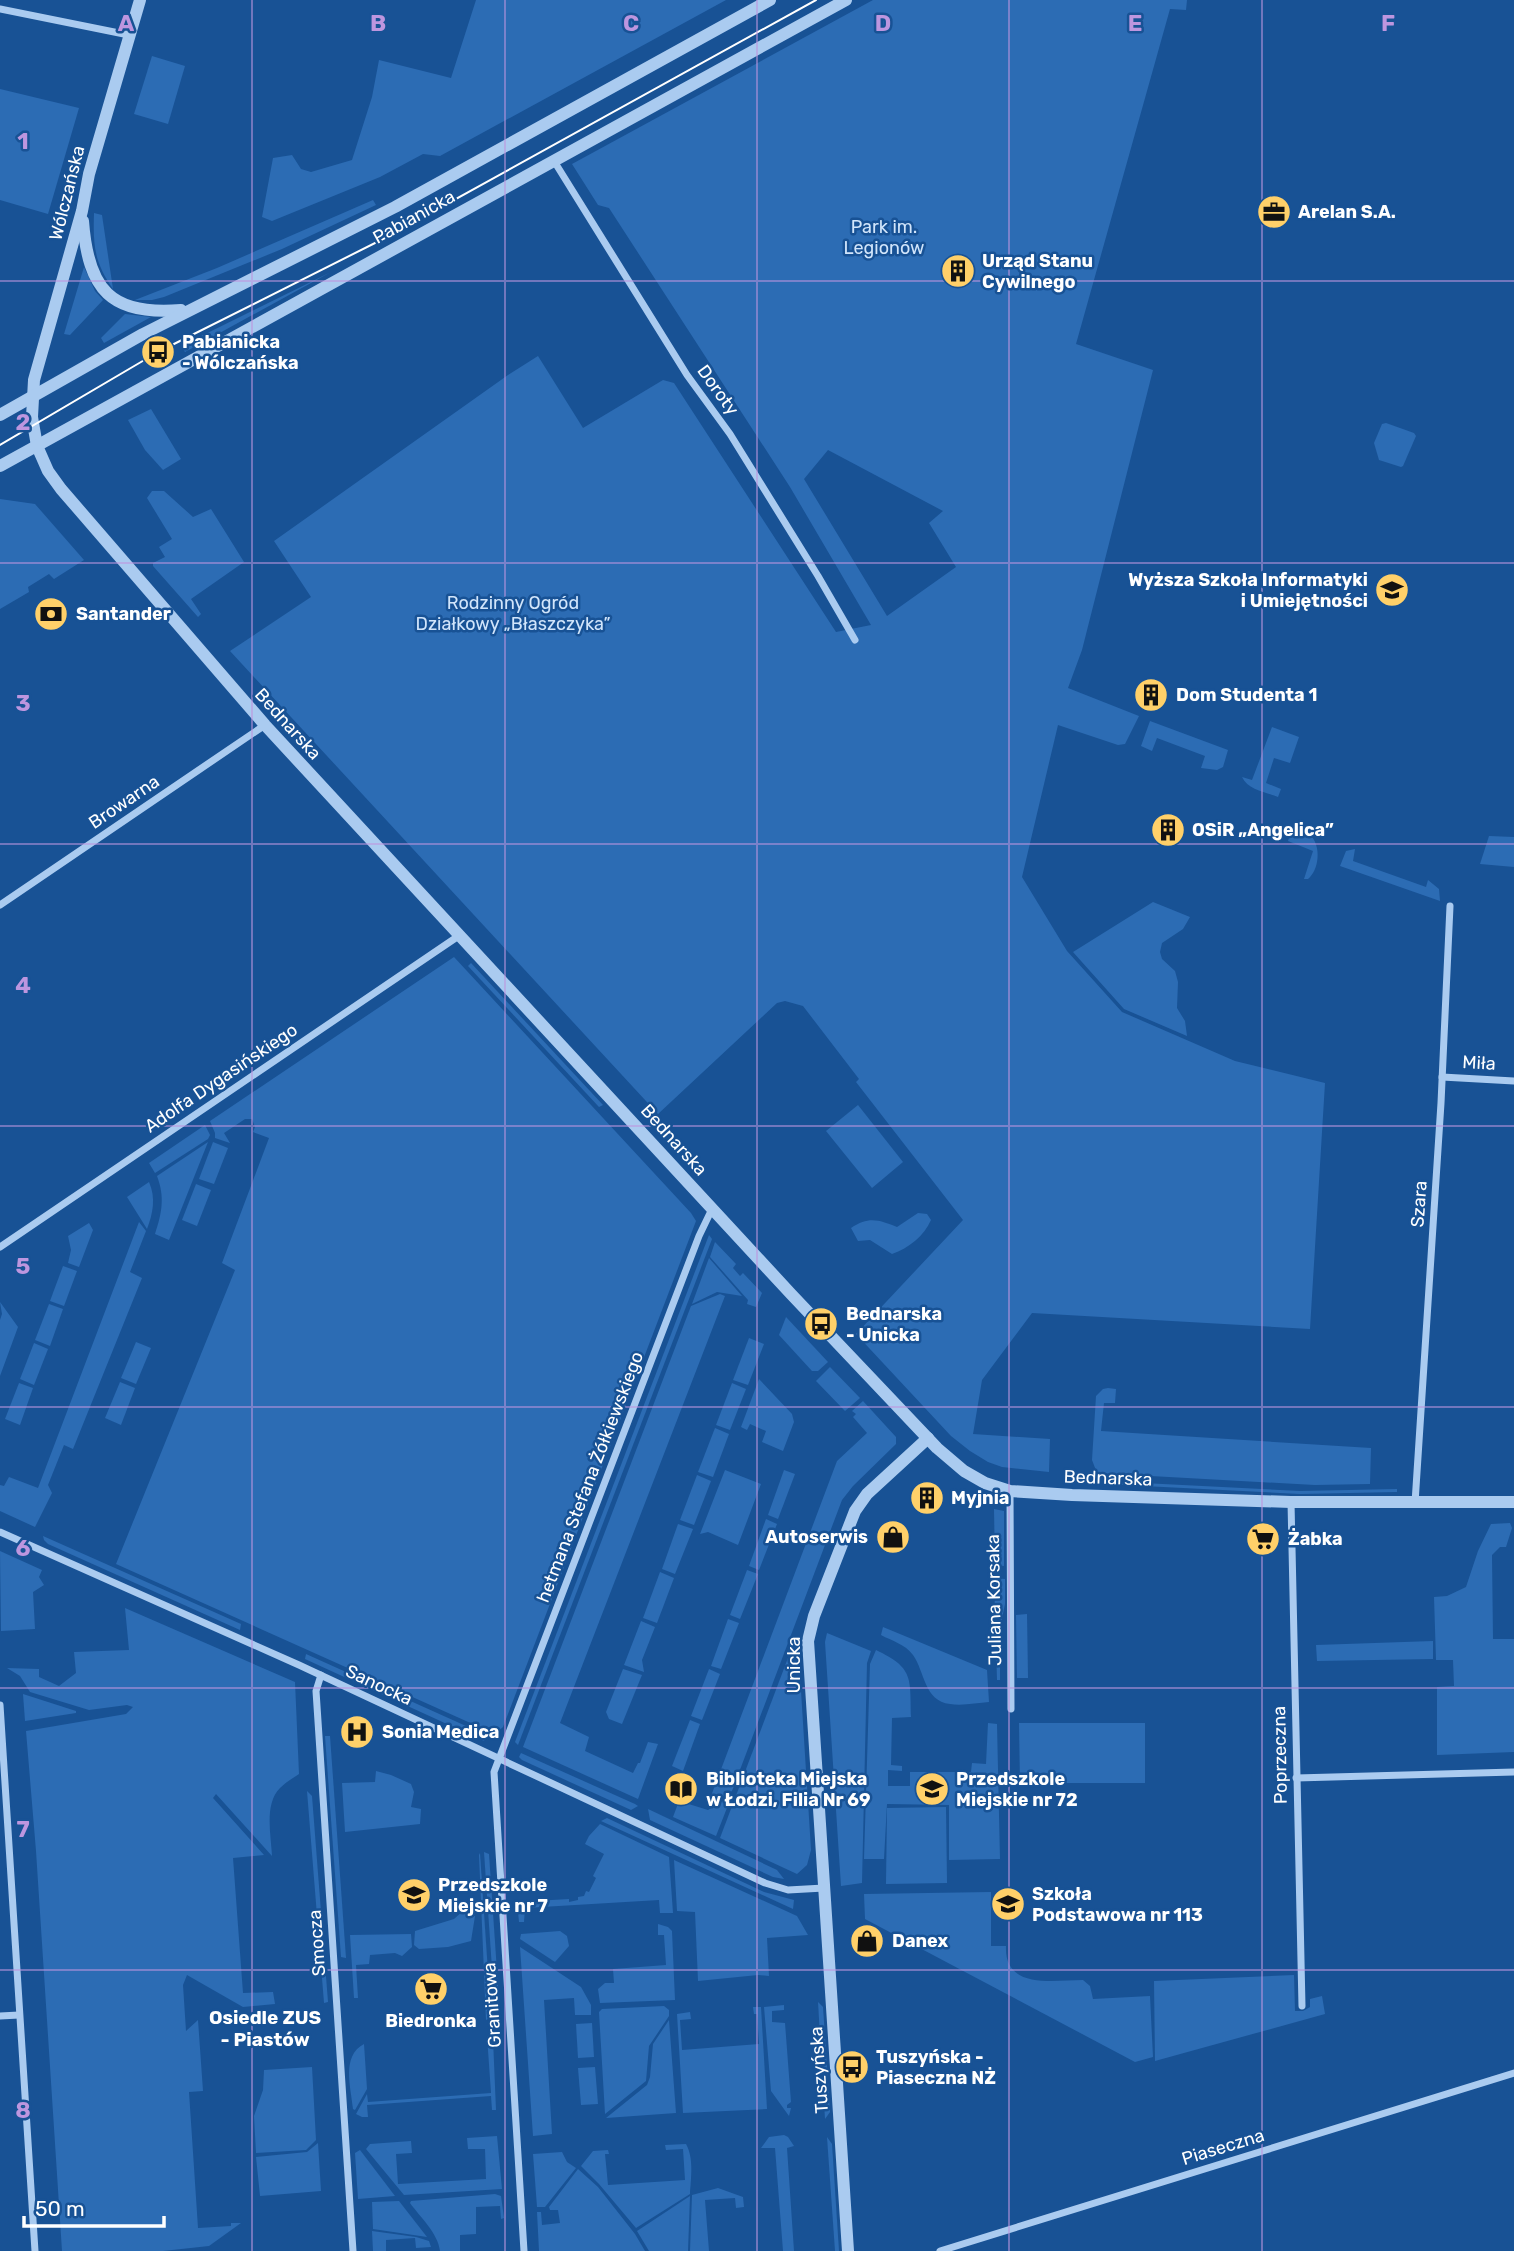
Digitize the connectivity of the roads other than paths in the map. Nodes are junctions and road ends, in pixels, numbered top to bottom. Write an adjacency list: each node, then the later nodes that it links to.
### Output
1 (140, 0): 5 (street, Wólczańska)
2 (770, 0): 8 (street, Pabianicka)
3 (846, 0): 6 (street, Pabianicka)
4 (0, 9): 5 (street)
5 (130, 35): 7 (street, Wólczańska)
6 (553, 160): 11 (street, Pabianicka); 13 (street, Doroty)
7 (82, 211): 8 (street); 9 (street, Wólczańska)
8 (189, 310): 9 (street, Pabianicka)
9 (32, 396): 10 (street, Pabianicka); 11 (street, Bednarska)
10 (0, 415)
11 (37, 446): 12 (street, Pabianicka); 14 (street, Bednarska)
12 (0, 466)
13 (855, 640)
14 (265, 725): 15 (street, Browarna); 17 (street, Bednarska)
15 (0, 905)
16 (1450, 906): 18 (street, Szara)
17 (460, 935): 20 (street, Bednarska); 21 (street, Adolfa Dygasińskiego)
18 (1442, 1077): 19 (street, Miła); 26 (street, Szara)
19 (1514, 1081)
20 (712, 1208): 22 (street, Bednarska); 31 (street, hetmana Stefana Żółkiewskiego)
21 (0, 1247)
22 (928, 1438): 23 (street, Bednarska); 34 (street, Unicka)
23 (1010, 1491): 24 (street, Bednarska); 30 (street, Juliana Korsaka)
24 (1291, 1502): 26 (street, Bednarska); 33 (street, Poprzeczna)
25 (1514, 1502): 26 (street, Bednarska)
26 (1415, 1504)
27 (0, 1532): 28 (street, Sanocka)
28 (321, 1675): 31 (street, Sanocka); 40 (street, Smocza)
29 (0, 1705): 36 (street)
30 (1011, 1709)
31 (499, 1758): 34 (street, Sanocka); 41 (street, Granitowa)
32 (1514, 1772): 33 (street)
33 (1296, 1778): 35 (street, Poprzeczna)
34 (824, 1888): 42 (street, Tuszyńska)
35 (1302, 2006)
36 (19, 2015): 37 (street); 39 (street)
37 (0, 2016)
38 (1514, 2073): 43 (street, Piaseczna)
39 (36, 2251)
40 (353, 2251)
41 (524, 2251)
42 (848, 2251)
43 (940, 2251)

